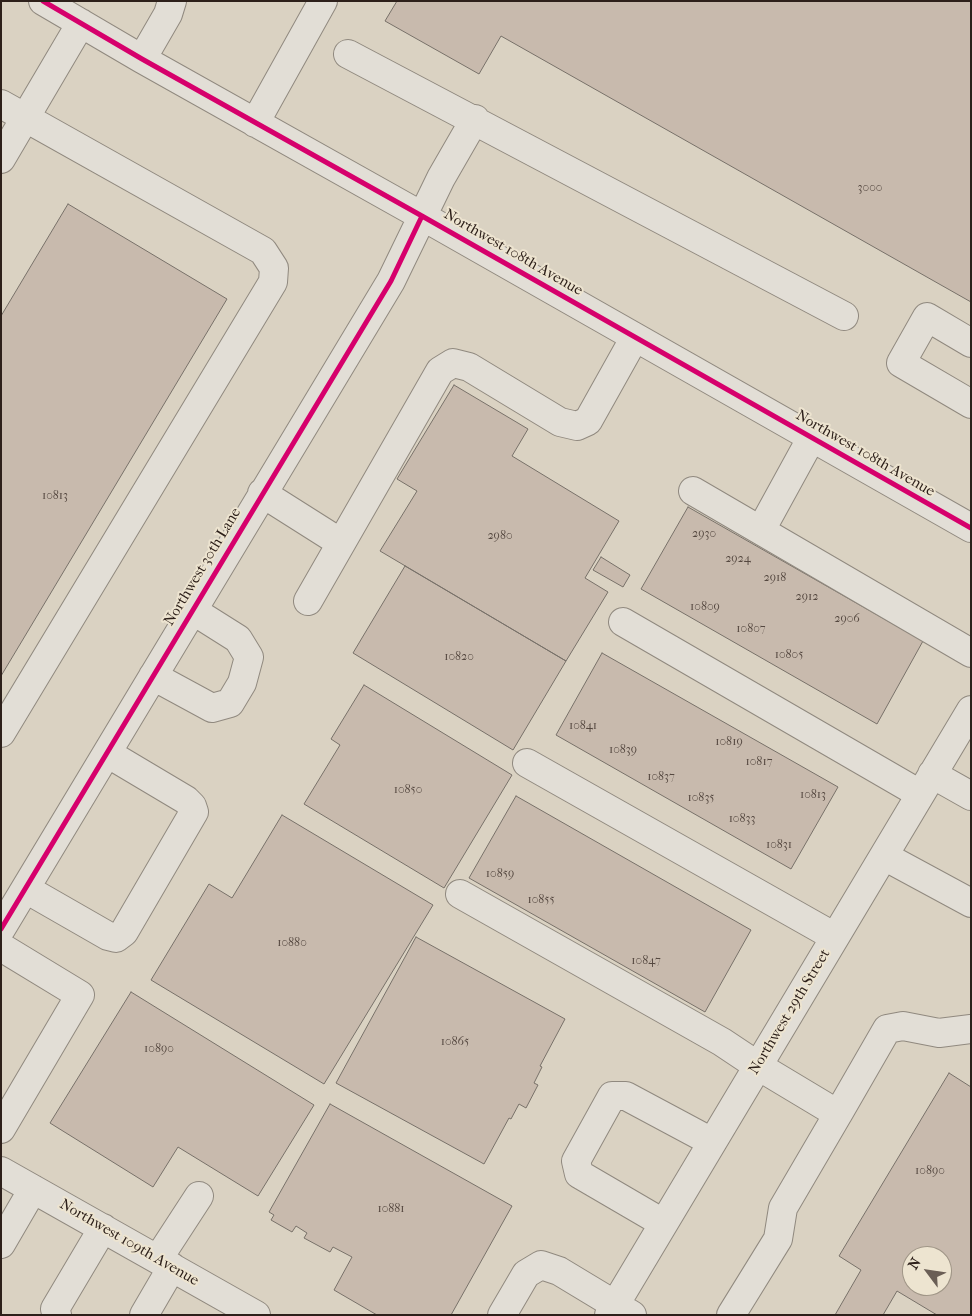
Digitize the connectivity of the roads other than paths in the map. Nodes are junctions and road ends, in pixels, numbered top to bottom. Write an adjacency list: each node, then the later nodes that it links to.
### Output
1 (43, 1): 4 (street, Northwest 108th Avenue)
2 (172, 1): 6 (street)
3 (323, 1): 10 (street)
4 (81, 23): 6 (street, Northwest 108th Avenue); 8 (street)
5 (348, 54): 9 (street)
6 (142, 59): 10 (street, Northwest 108th Avenue)
7 (1, 104): 8 (street)
8 (26, 118): 11 (street); 29 (street)
9 (475, 120): 12 (street, Northwest 30th Lane); 13 (street)
10 (255, 123): 12 (street, Northwest 108th Avenue)
11 (1, 159)
12 (422, 216): 14 (street, Northwest 108th Avenue); 19 (street, Northwest 30th Lane)
13 (844, 316)
14 (635, 337): 17 (street, Northwest 108th Avenue); 22 (street)
15 (971, 343): 16 (street)
16 (971, 404)
17 (812, 437): 20 (street, Northwest 108th Avenue); 21 (street)
18 (694, 491): 21 (street)
19 (262, 493): 22 (street); 24 (street, Northwest 30th Lane)
20 (971, 528)
21 (761, 530): 26 (street)
22 (341, 543): 23 (street)
23 (308, 601)
24 (192, 610): 27 (street, Northwest 30th Lane); 27 (street)
25 (623, 622): 32 (street)
26 (971, 653)
27 (153, 676): 30 (street, Northwest 30th Lane)
28 (971, 710): 32 (street, Northwest 29th Street)
29 (1, 733)
30 (107, 753): 35 (street, Northwest 30th Lane); 35 (street)
31 (527, 763): 39 (street)
32 (926, 784): 33 (street); 34 (street, Northwest 29th Street)
33 (971, 796)
34 (884, 856): 37 (street); 39 (street, Northwest 29th Street)
35 (26, 889): 38 (street, Northwest 30th Lane)
36 (460, 894): 42 (street)
37 (971, 903)
38 (1, 929)
39 (835, 937): 42 (street, Northwest 29th Street)
40 (1, 947): 44 (street)
41 (971, 1029): 43 (street)
42 (758, 1066): 43 (street); 45 (street, Northwest 29th Street)
43 (838, 1114): 58 (street)
44 (1, 1129)
45 (712, 1142): 49 (street, Northwest 29th Street); 49 (street)
46 (1, 1170): 47 (street, Northwest 109th Avenue)
47 (33, 1189): 50 (street, Northwest 109th Avenue); 51 (street)
48 (199, 1196): 52 (street)
49 (663, 1223): 53 (street, Northwest 29th Street)
50 (103, 1228): 52 (street, Northwest 109th Avenue); 55 (street)
51 (1, 1244)
52 (165, 1263): 54 (street, Northwest 109th Avenue); 56 (street)
53 (618, 1311): 57 (street)
54 (252, 1314)
55 (57, 1315)
56 (144, 1315)
57 (502, 1315)
58 (731, 1315)

